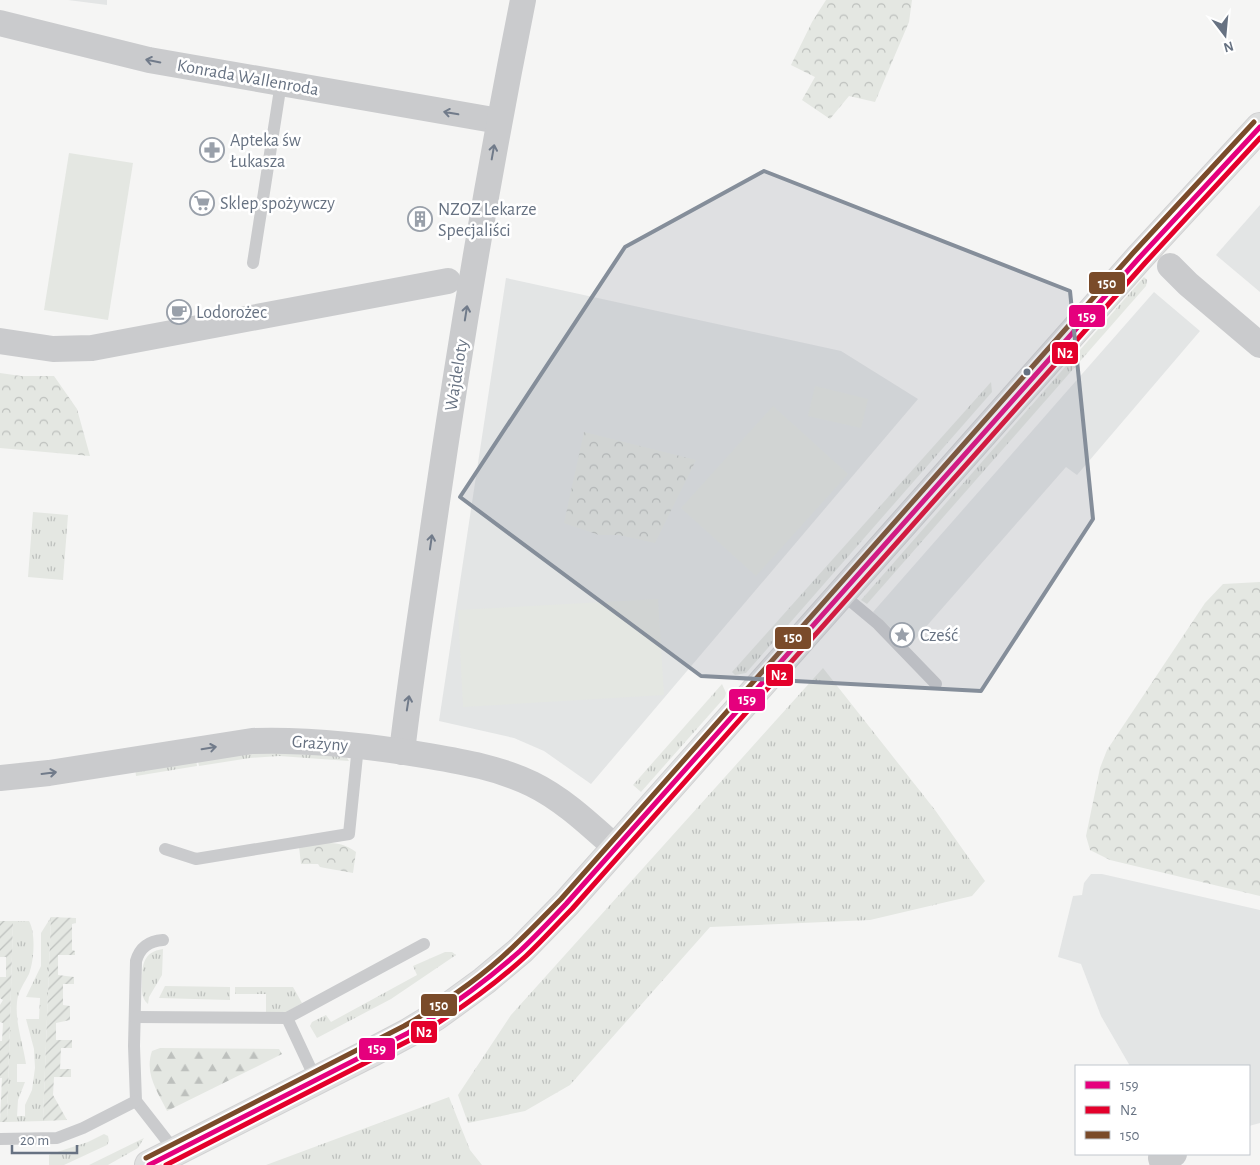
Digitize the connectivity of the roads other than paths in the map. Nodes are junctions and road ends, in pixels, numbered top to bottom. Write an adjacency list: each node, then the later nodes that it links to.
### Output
1 (523, 0): 4 (street, Wajdeloty)
2 (0, 23): 3 (street, Konrada Wallenroda, one-way to 2)
3 (282, 83): 4 (street, Konrada Wallenroda, one-way to 3); 7 (lane)
4 (499, 121): 15 (street, Wajdeloty, one-way to 4)
5 (1260, 127): 6 (street)
6 (1149, 247): 8 (lane); 12 (street)
7 (253, 263)
8 (1170, 266): 11 (street)
9 (448, 281): 10 (street)
10 (0, 341)
11 (1260, 345)
12 (842, 594): 13 (lane); 17 (street)
13 (936, 684)
14 (358, 746): 15 (street, Grażyny); 16 (street, Grażyny, one-way to 14); 18 (lane)
15 (402, 752): 17 (street, Grażyny)
16 (0, 778)
17 (616, 848): 23 (street)
18 (164, 849)
19 (163, 940): 21 (lane)
20 (424, 944): 22 (lane)
21 (135, 1017): 22 (lane); 24 (lane)
22 (287, 1018): 23 (lane)
23 (316, 1080): 27 (street)
24 (136, 1101): 25 (lane); 27 (lane)
25 (0, 1139)
26 (1171, 1155): 29 (street)
27 (179, 1158): 28 (street)
28 (149, 1165)
29 (1163, 1165)

